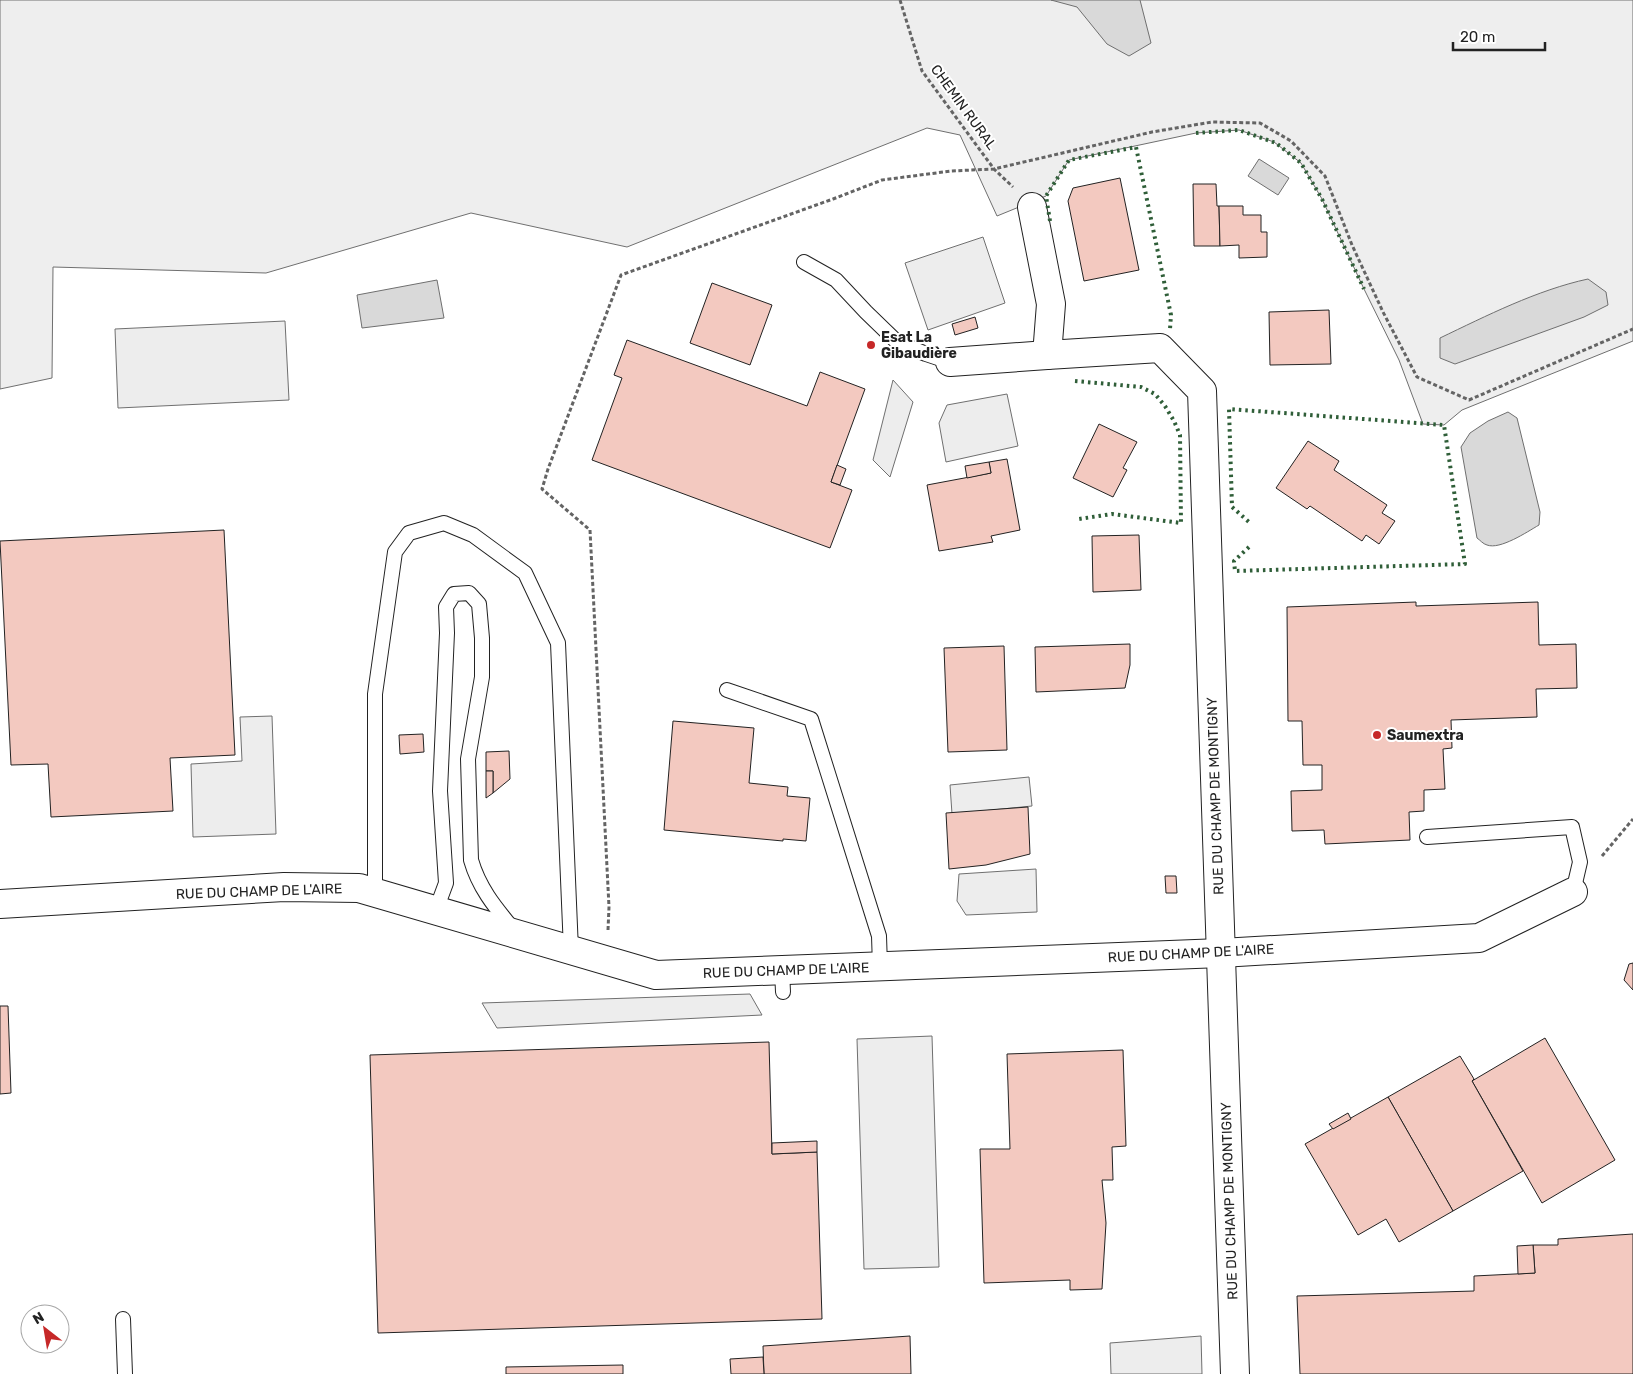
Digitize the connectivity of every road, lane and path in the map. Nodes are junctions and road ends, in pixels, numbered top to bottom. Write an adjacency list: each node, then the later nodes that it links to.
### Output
1 (900, 0): 2 (path, CHEMIN RURAL)
2 (994, 169)
3 (1032, 207): 5 (street)
4 (804, 262): 6 (lane)
5 (1047, 355): 6 (street, RUE DU CHAMP DE MONTIGNY); 15 (street, RUE DU CHAMP DE MONTIGNY)
6 (950, 362)
7 (726, 690): 16 (lane)
8 (1427, 837): 9 (lane)
9 (1573, 892): 15 (street, RUE DU CHAMP DE L'AIRE)
10 (375, 893): 11 (street, RUE DU CHAMP DE L'AIRE); 12 (street, RUE DU CHAMP DE L'AIRE); 14 (lane)
11 (0, 904)
12 (436, 910): 13 (street, RUE DU CHAMP DE L'AIRE); 13 (lane)
13 (517, 934): 14 (street, RUE DU CHAMP DE L'AIRE)
14 (571, 950): 16 (street, RUE DU CHAMP DE L'AIRE)
15 (1220, 953): 16 (street, RUE DU CHAMP DE L'AIRE); 19 (street, RUE DU CHAMP DE MONTIGNY)
16 (880, 966)
17 (123, 1319): 18 (lane)
18 (125, 1374)
19 (1236, 1374)

